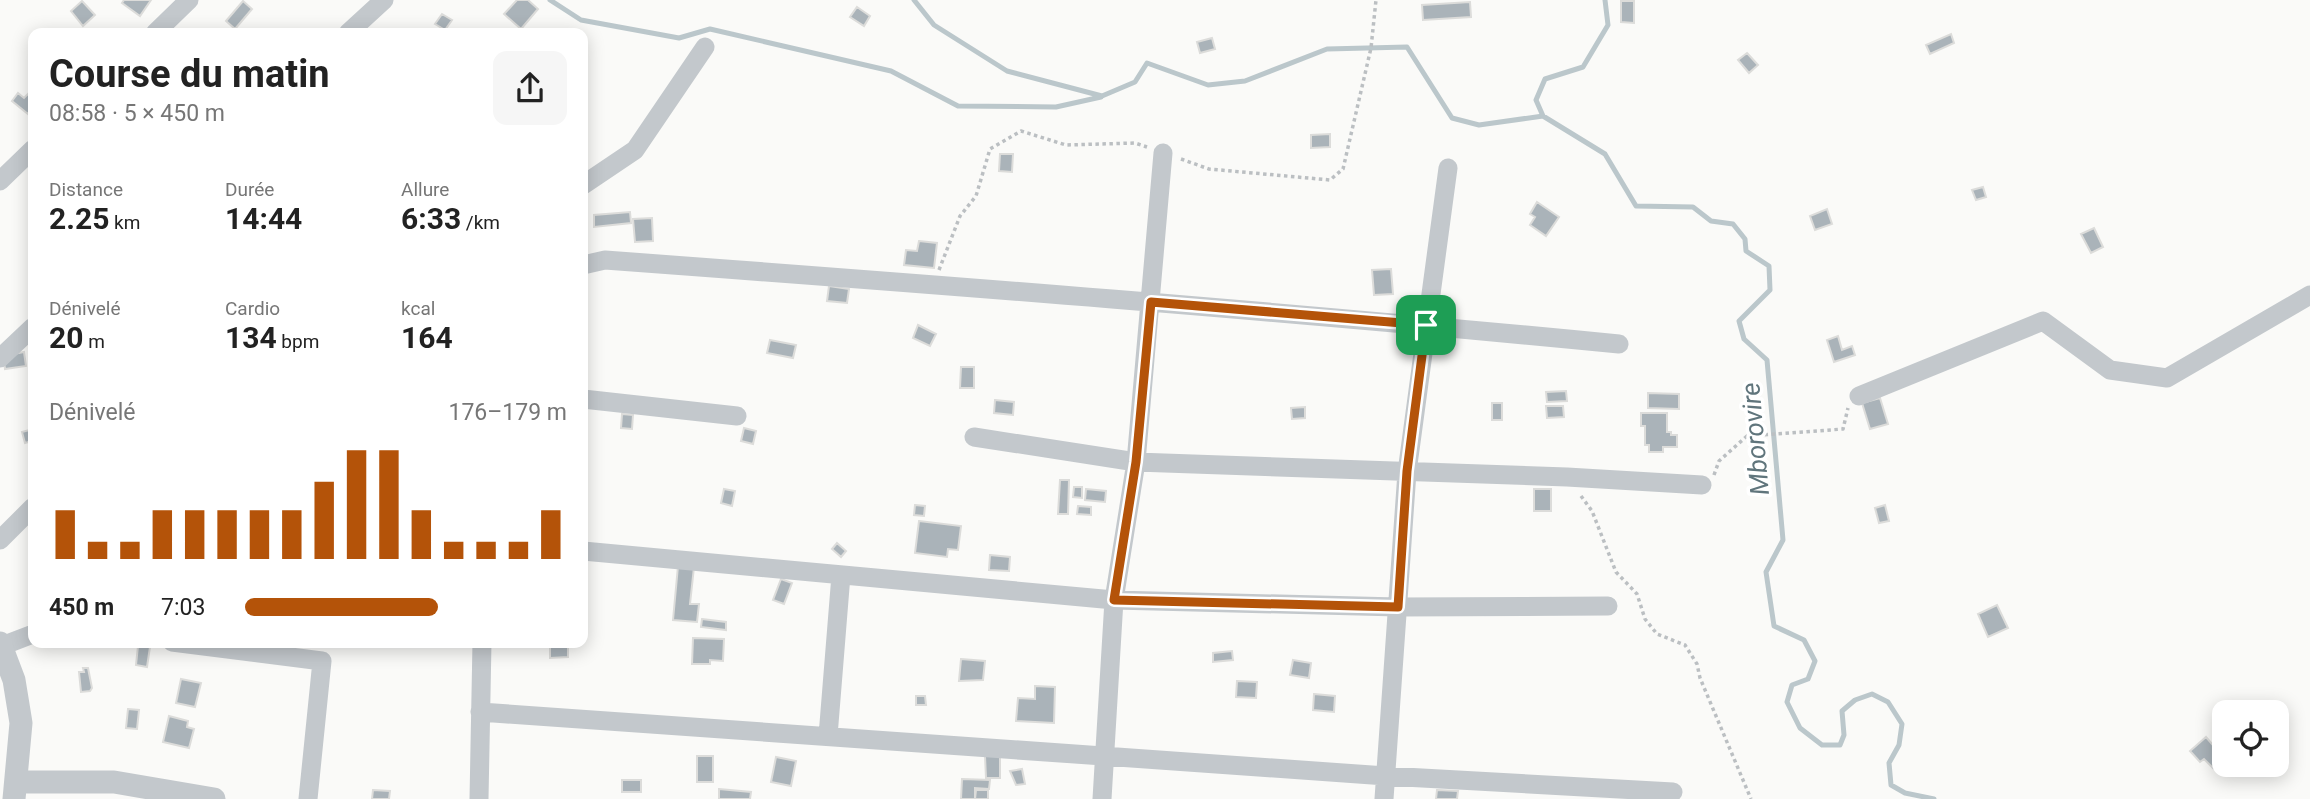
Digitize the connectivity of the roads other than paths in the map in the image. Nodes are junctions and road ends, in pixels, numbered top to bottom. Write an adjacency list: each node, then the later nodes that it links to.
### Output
1 (190, 0): 3 (street)
2 (384, 0): 4 (street)
3 (160, 28)
4 (353, 28)
5 (705, 47): 10 (street)
6 (1163, 153): 13 (street)
7 (28, 154): 9 (street)
8 (1448, 168): 14 (street)
9 (0, 181)
10 (588, 182)
11 (588, 264): 13 (street)
12 (2310, 295): 18 (street)
13 (1151, 302): 14 (street); 22 (street)
14 (1426, 325): 16 (street); 23 (street)
15 (28, 332): 17 (street)
16 (1619, 344)
17 (0, 358)
18 (1860, 396)
19 (588, 400): 20 (street)
20 (737, 416)
21 (974, 437): 22 (street)
22 (1136, 462): 23 (street); 29 (street)
23 (1407, 471): 24 (street); 31 (street)
24 (1702, 485)
25 (28, 512): 26 (street)
26 (0, 540)
27 (588, 551): 28 (street)
28 (841, 575): 29 (street); 37 (street)
29 (1114, 600): 31 (street); 38 (street)
30 (1608, 606): 31 (street)
31 (1398, 607): 39 (street)
32 (28, 636): 33 (street)
33 (1, 644): 40 (street)
34 (219, 648): 43 (street)
35 (482, 648): 36 (street)
36 (480, 712): 37 (street); 44 (street)
37 (828, 736): 38 (street)
38 (1104, 756): 39 (street); 45 (street)
39 (1386, 776): 41 (street); 46 (street)
40 (15, 790): 42 (street)
41 (1673, 792)
42 (214, 799)
43 (308, 799)
44 (479, 799)
45 (1102, 799)
46 (1384, 799)

